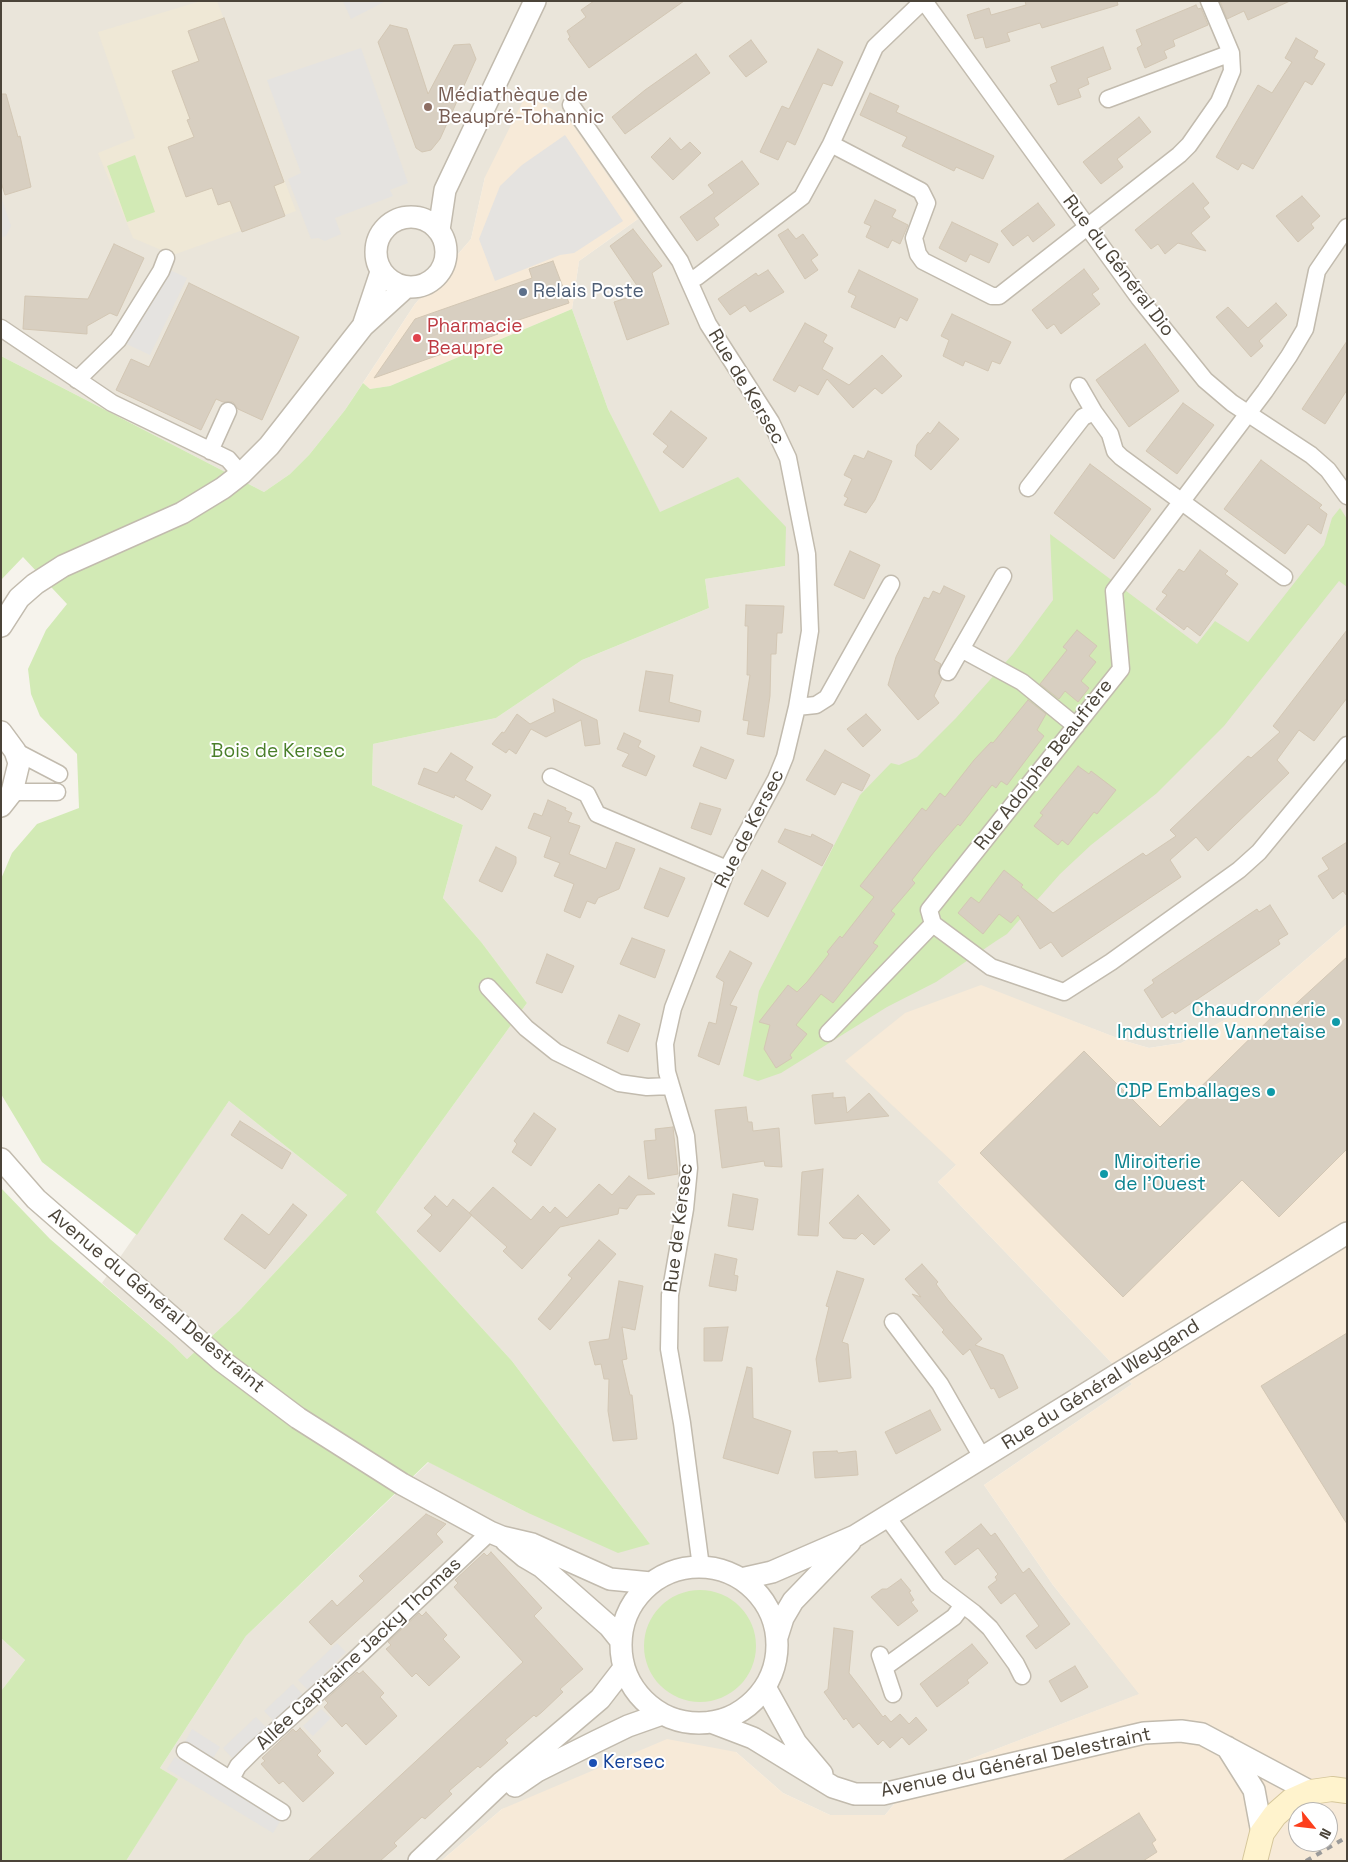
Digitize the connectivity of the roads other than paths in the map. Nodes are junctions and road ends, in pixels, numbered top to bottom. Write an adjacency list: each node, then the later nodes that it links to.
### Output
1 (535, 1): 8 (street)
2 (923, 1): 7 (street); 10 (street, Rue du Général Dio)
3 (1209, 1): 4 (street)
4 (1231, 53): 5 (street); 10 (street)
5 (1108, 99)
6 (571, 105): 15 (street, Rue de Kersec)
7 (830, 144): 10 (street); 15 (street)
8 (445, 190): 9 (street); 12 (street)
9 (411, 216): 12 (street); 14 (street)
10 (1088, 227): 23 (street, Rue du Général Dio)
11 (1347, 227): 23 (street, Rue Adolphe Beaufrère)
12 (439, 230): 16 (street)
13 (166, 258): 19 (street)
14 (381, 272): 16 (street); 17 (street)
15 (690, 279): 35 (street, Rue de Kersec)
16 (406, 287): 17 (street)
17 (363, 326): 25 (street)
18 (1, 328): 19 (street)
19 (78, 380): 24 (street)
20 (1079, 386): 22 (street)
21 (228, 412): 24 (street)
22 (1094, 412): 26 (street); 28 (street)
23 (1249, 413): 27 (street, Rue du Général Dio); 28 (street, Rue Adolphe Beaufrère)
24 (210, 450): 25 (street)
25 (241, 474): 32 (street)
26 (1028, 488)
27 (1345, 490)
28 (1182, 501): 30 (street); 36 (street, Rue Adolphe Beaufrère)
29 (1003, 576): 33 (street)
30 (1284, 577)
31 (891, 584): 35 (street)
32 (1, 626)
33 (961, 649): 34 (street); 36 (street)
34 (948, 672)
35 (797, 707): 44 (street, Rue de Kersec)
36 (1076, 726): 45 (street, Rue Adolphe Beaufrère)
37 (1, 732): 39 (street)
38 (1347, 745): 45 (street)
39 (15, 751): 40 (street); 43 (street)
40 (59, 774)
41 (550, 777): 44 (street)
42 (57, 792): 43 (street)
43 (7, 799)
44 (726, 869): 48 (street, Rue de Kersec)
45 (931, 917): 47 (street, Rue Adolphe Beaufrère)
46 (488, 987): 48 (street)
47 (828, 1033)
48 (672, 1086): 56 (street, Rue de Kersec)
49 (1, 1159): 54 (street, Avenue du Général Delestraint)
50 (1347, 1233): 52 (street, Rue du Général Weygand)
51 (893, 1322): 52 (street)
52 (983, 1459): 53 (street, Rue du Général Weygand)
53 (887, 1517): 55 (street, Rue du Général Weygand); 59 (street)
54 (496, 1535): 58 (street, Avenue du Général Delestraint); 61 (street, Avenue du Général Delestraint); 70 (street, Allée Capitaine Jacky Thomas)
55 (855, 1536): 57 (street, Rue du Général Weygand); 60 (street, Rue du Général Weygand)
56 (701, 1567): 57 (street); 58 (street)
57 (741, 1579): 60 (street)
58 (651, 1583): 61 (street)
59 (963, 1605): 63 (street); 65 (street)
60 (777, 1637): 64 (street)
61 (621, 1642): 62 (street)
62 (624, 1668): 66 (street); 75 (street)
63 (1022, 1676)
64 (765, 1687): 67 (street); 71 (street)
65 (893, 1694)
66 (662, 1714): 67 (street); 75 (street)
67 (711, 1722): 71 (street, Avenue du Général Delestraint)
68 (1227, 1746): 71 (street, Avenue du Général Delestraint); 73 (street, Avenue du Général Delestraint); 76 (street)
69 (185, 1751): 70 (street)
70 (231, 1779): 74 (street)
71 (833, 1788)
72 (1347, 1790): 73 (main road)
73 (1312, 1792): 76 (main road)
74 (282, 1812)
75 (462, 1820): 77 (street)
76 (1255, 1852)
77 (419, 1861)

